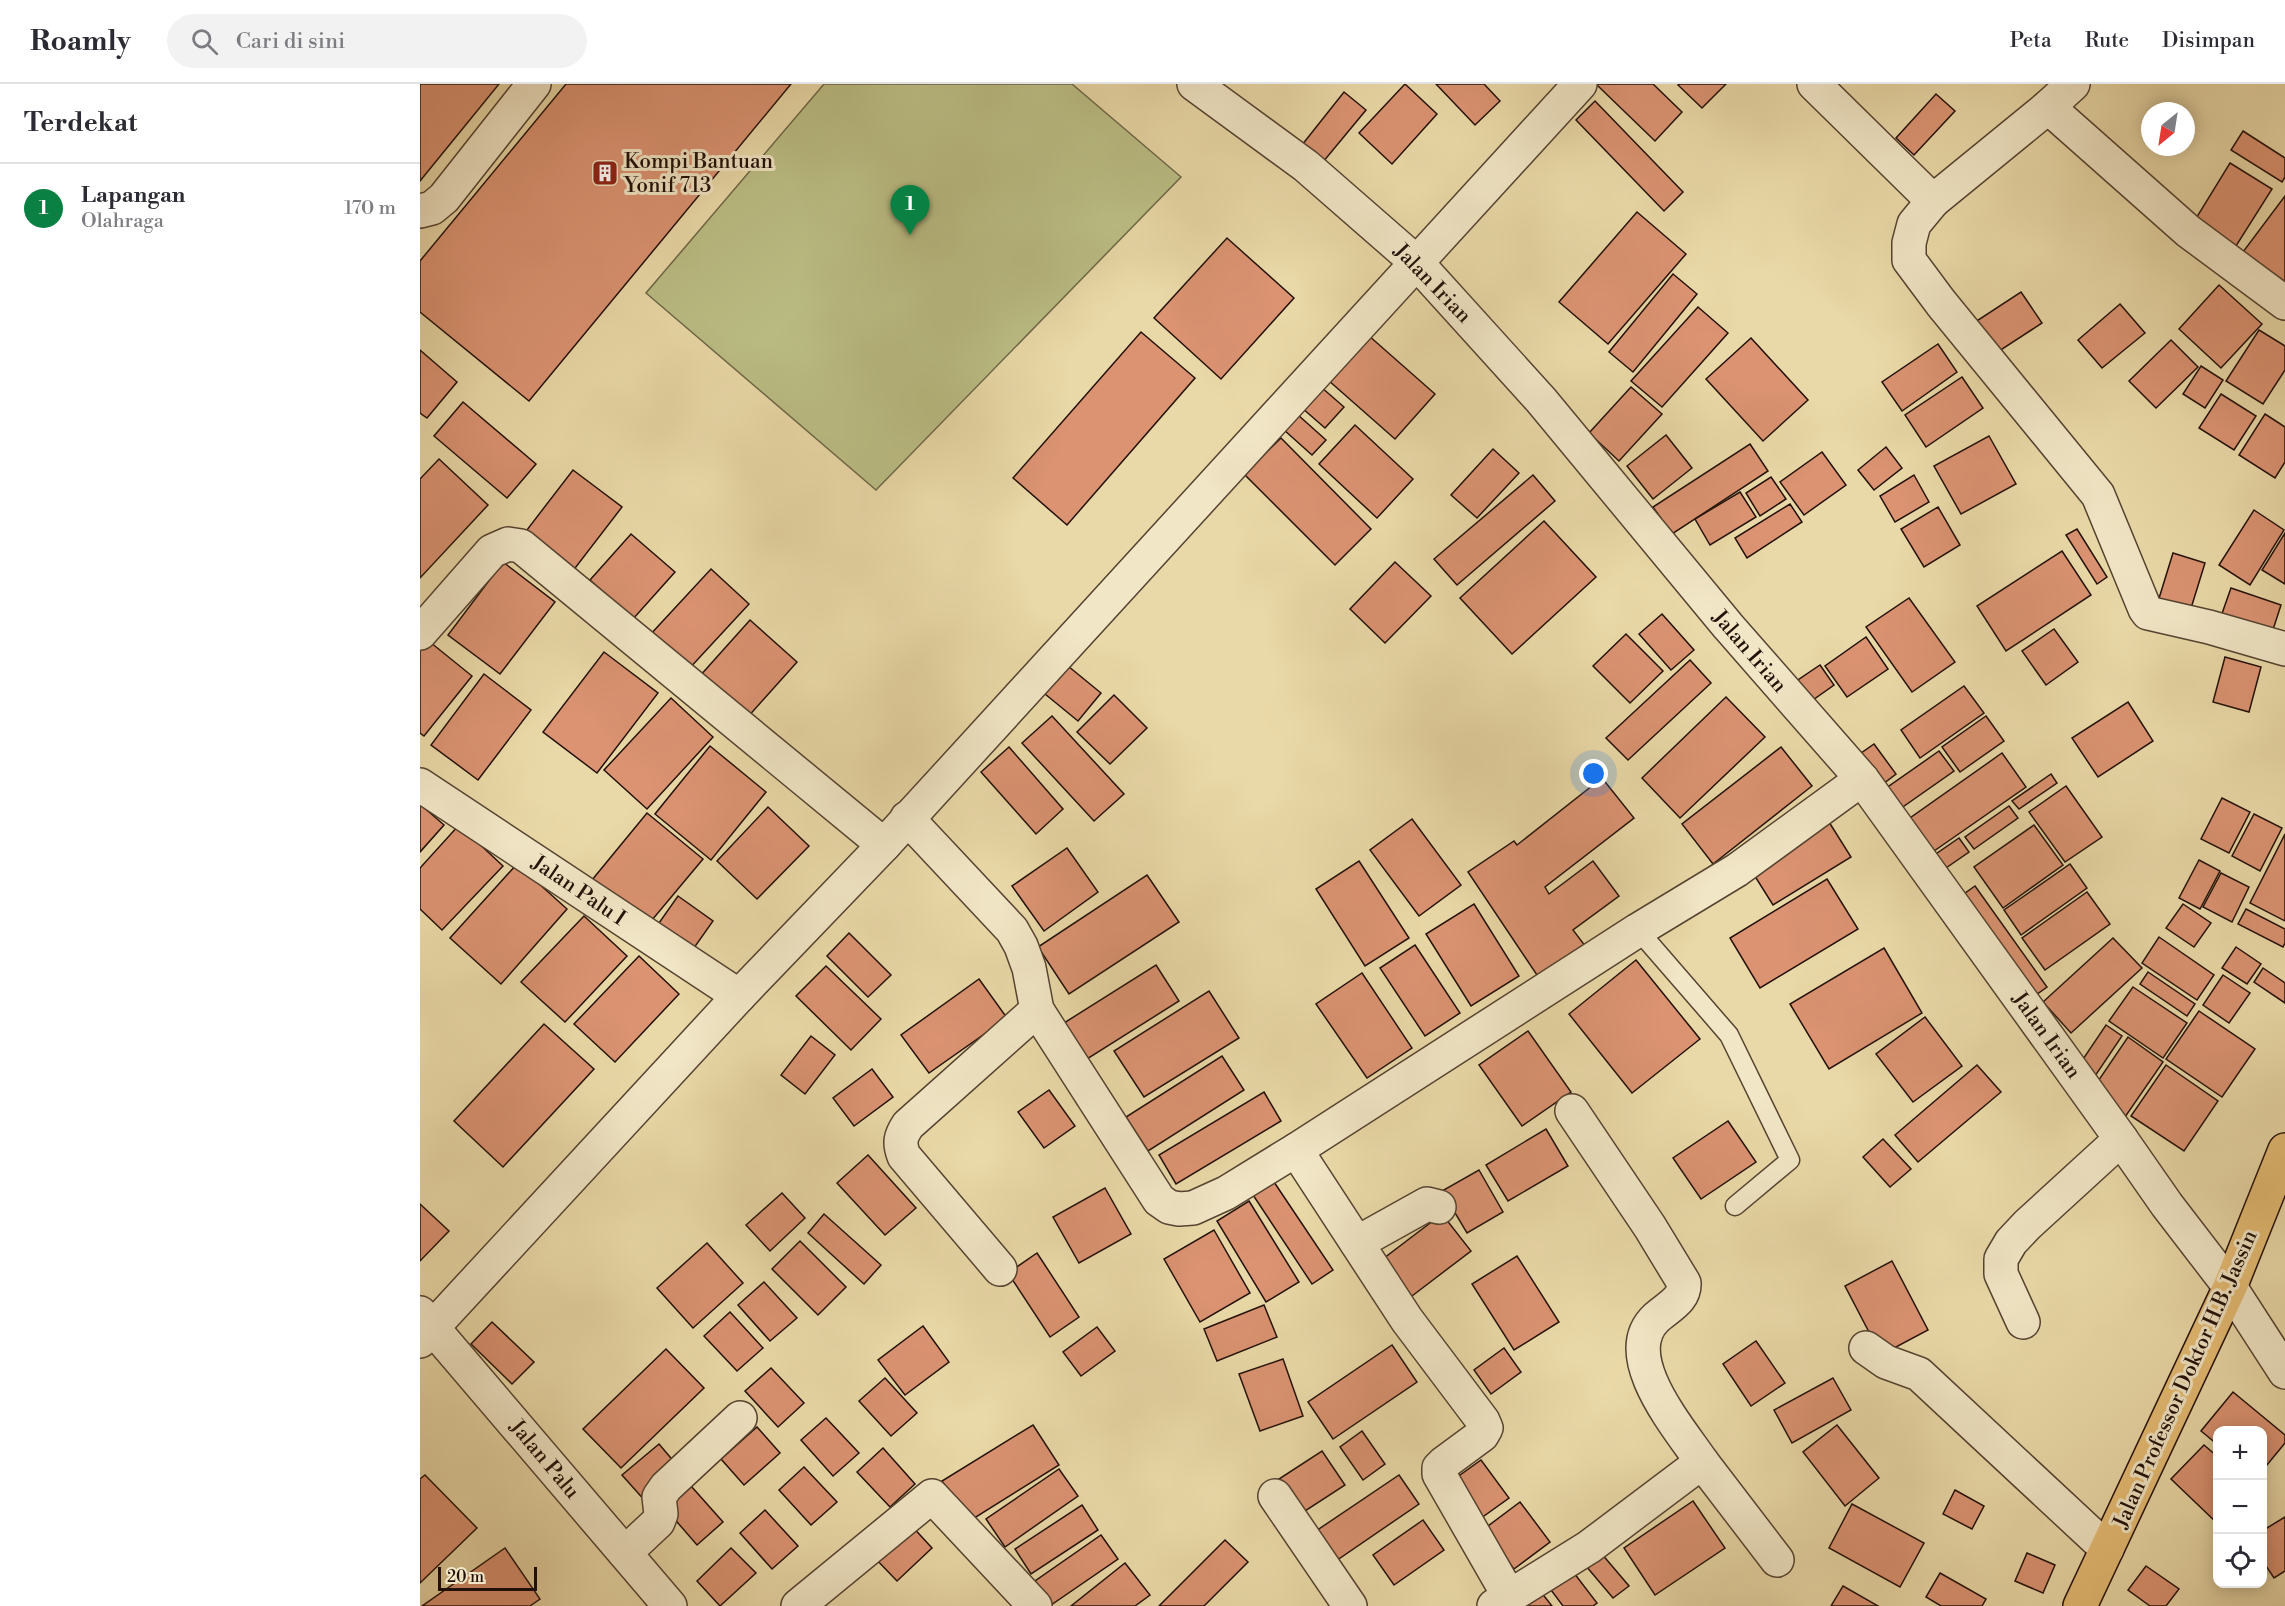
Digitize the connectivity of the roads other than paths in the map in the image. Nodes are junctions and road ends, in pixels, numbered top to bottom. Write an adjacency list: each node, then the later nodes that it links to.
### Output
1 (534, 84): 8 (street)
2 (1194, 84): 9 (street, Jalan Irian)
3 (1581, 84): 9 (street)
4 (1814, 84): 7 (street)
5 (2073, 84): 6 (street)
6 (2048, 107): 7 (street); 10 (street)
7 (1933, 201): 12 (street)
8 (420, 211)
9 (1416, 262): 13 (street, Jalan Irian); 15 (street)
10 (2285, 303)
11 (422, 625): 16 (street)
12 (2285, 649)
13 (1862, 779): 17 (street); 21 (street, Jalan Irian)
14 (420, 785): 18 (street, Jalan Palu I)
15 (907, 818): 16 (street); 19 (street)
16 (884, 845): 18 (street)
17 (1638, 930): 22 (street); 24 (lane)
18 (739, 996): 30 (street)
19 (1037, 1010): 22 (street); 27 (street)
20 (1572, 1111): 34 (street)
21 (2121, 1138): 28 (street, Jalan Irian); 29 (street)
22 (1296, 1150): 26 (street)
23 (2285, 1150): 28 (highway, Jalan Professor Doktor H.B. Jassin)
24 (1735, 1206)
25 (1439, 1208): 26 (street)
26 (1357, 1243): 39 (street)
27 (1000, 1269)
28 (2230, 1287): 32 (street, Jalan Irian); 36 (highway, Jalan Professor Doktor H.B. Jassin)
29 (2023, 1322)
30 (424, 1327): 37 (street, Jalan Palu)
31 (1866, 1348): 36 (street)
32 (2285, 1372)
33 (740, 1418): 37 (street)
34 (1702, 1462): 38 (street); 39 (street)
35 (1275, 1496): 43 (street)
36 (2107, 1549): 44 (highway, Jalan Professor Doktor H.B. Jassin)
37 (625, 1553): 40 (street, Jalan Palu)
38 (1777, 1560)
39 (1502, 1601)
40 (670, 1606)
41 (798, 1606): 42 (street)
42 (1035, 1606)
43 (1350, 1606)
44 (2080, 1606)

